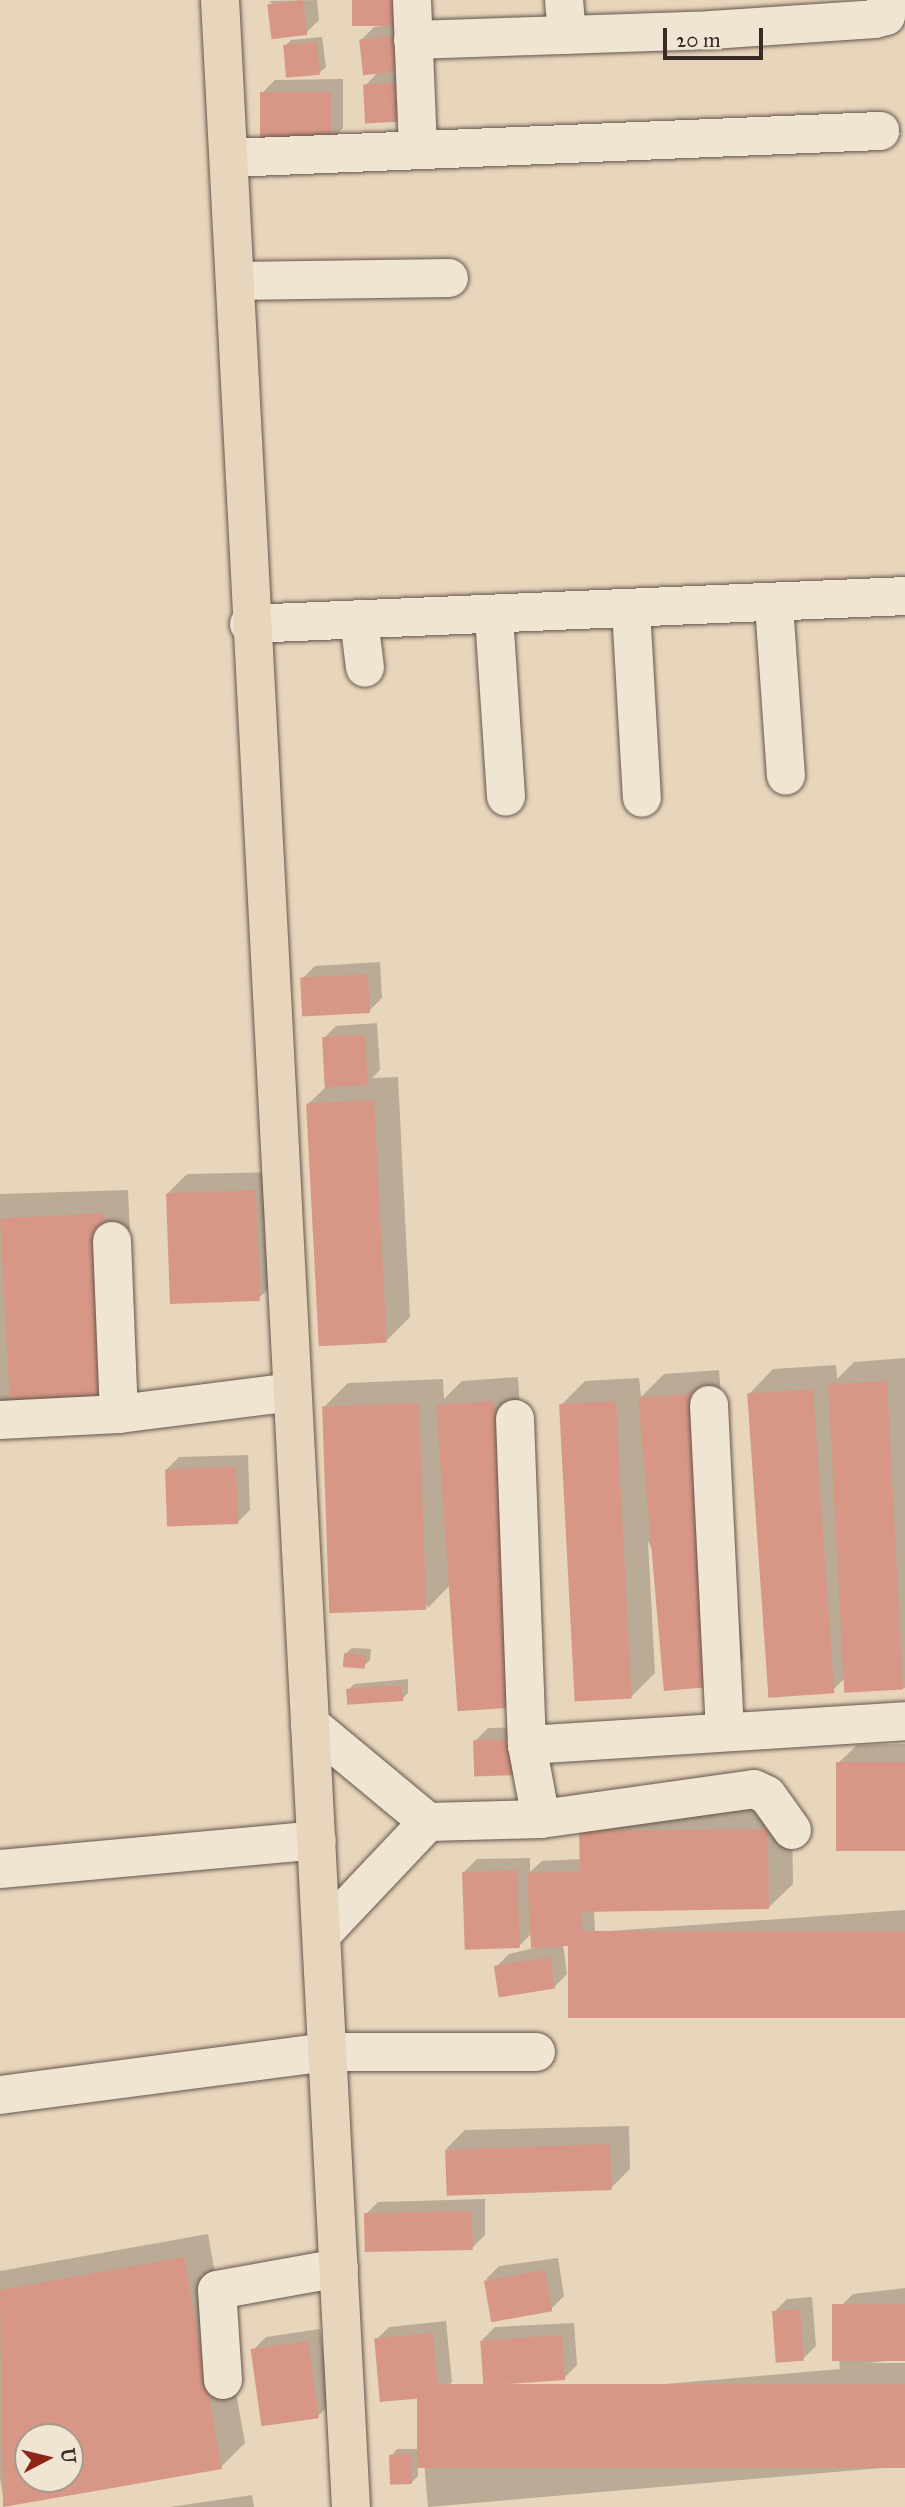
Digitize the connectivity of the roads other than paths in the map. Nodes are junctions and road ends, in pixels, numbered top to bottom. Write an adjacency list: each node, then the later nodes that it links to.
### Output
1 (220, 0): 9 (main road)
2 (412, 0): 6 (street)
3 (886, 0): 4 (street)
4 (709, 15): 5 (street)
5 (565, 17): 6 (street)
6 (413, 40): 8 (street)
7 (880, 131): 8 (street)
8 (418, 150): 9 (street)
9 (230, 158): 11 (main road)
10 (449, 278): 11 (street)
11 (235, 281): 17 (main road)
12 (905, 596): 13 (street)
13 (774, 605): 14 (street); 19 (street)
14 (631, 609): 15 (street); 21 (street)
15 (494, 616): 16 (street); 20 (street)
16 (359, 618): 17 (street); 18 (street)
17 (249, 624): 23 (main road)
18 (365, 668)
19 (786, 776)
20 (506, 797)
21 (642, 798)
22 (112, 1241): 25 (street)
23 (292, 1392): 25 (street); 29 (main road)
24 (709, 1405): 30 (street)
25 (120, 1414): 27 (street)
26 (515, 1419): 31 (street)
27 (0, 1420)
28 (905, 1721): 30 (street)
29 (310, 1724): 33 (street); 35 (main road)
30 (724, 1732): 31 (street)
31 (527, 1745): 32 (street)
32 (541, 1819): 33 (street); 34 (street)
33 (428, 1822): 37 (street)
34 (792, 1830)
35 (317, 1840): 36 (street); 37 (main road)
36 (0, 1868)
37 (322, 1934): 38 (main road)
38 (328, 2052): 39 (street); 40 (street); 41 (main road)
39 (536, 2052)
40 (0, 2095)
41 (339, 2268): 42 (street); 43 (main road)
42 (223, 2380)
43 (351, 2507)

